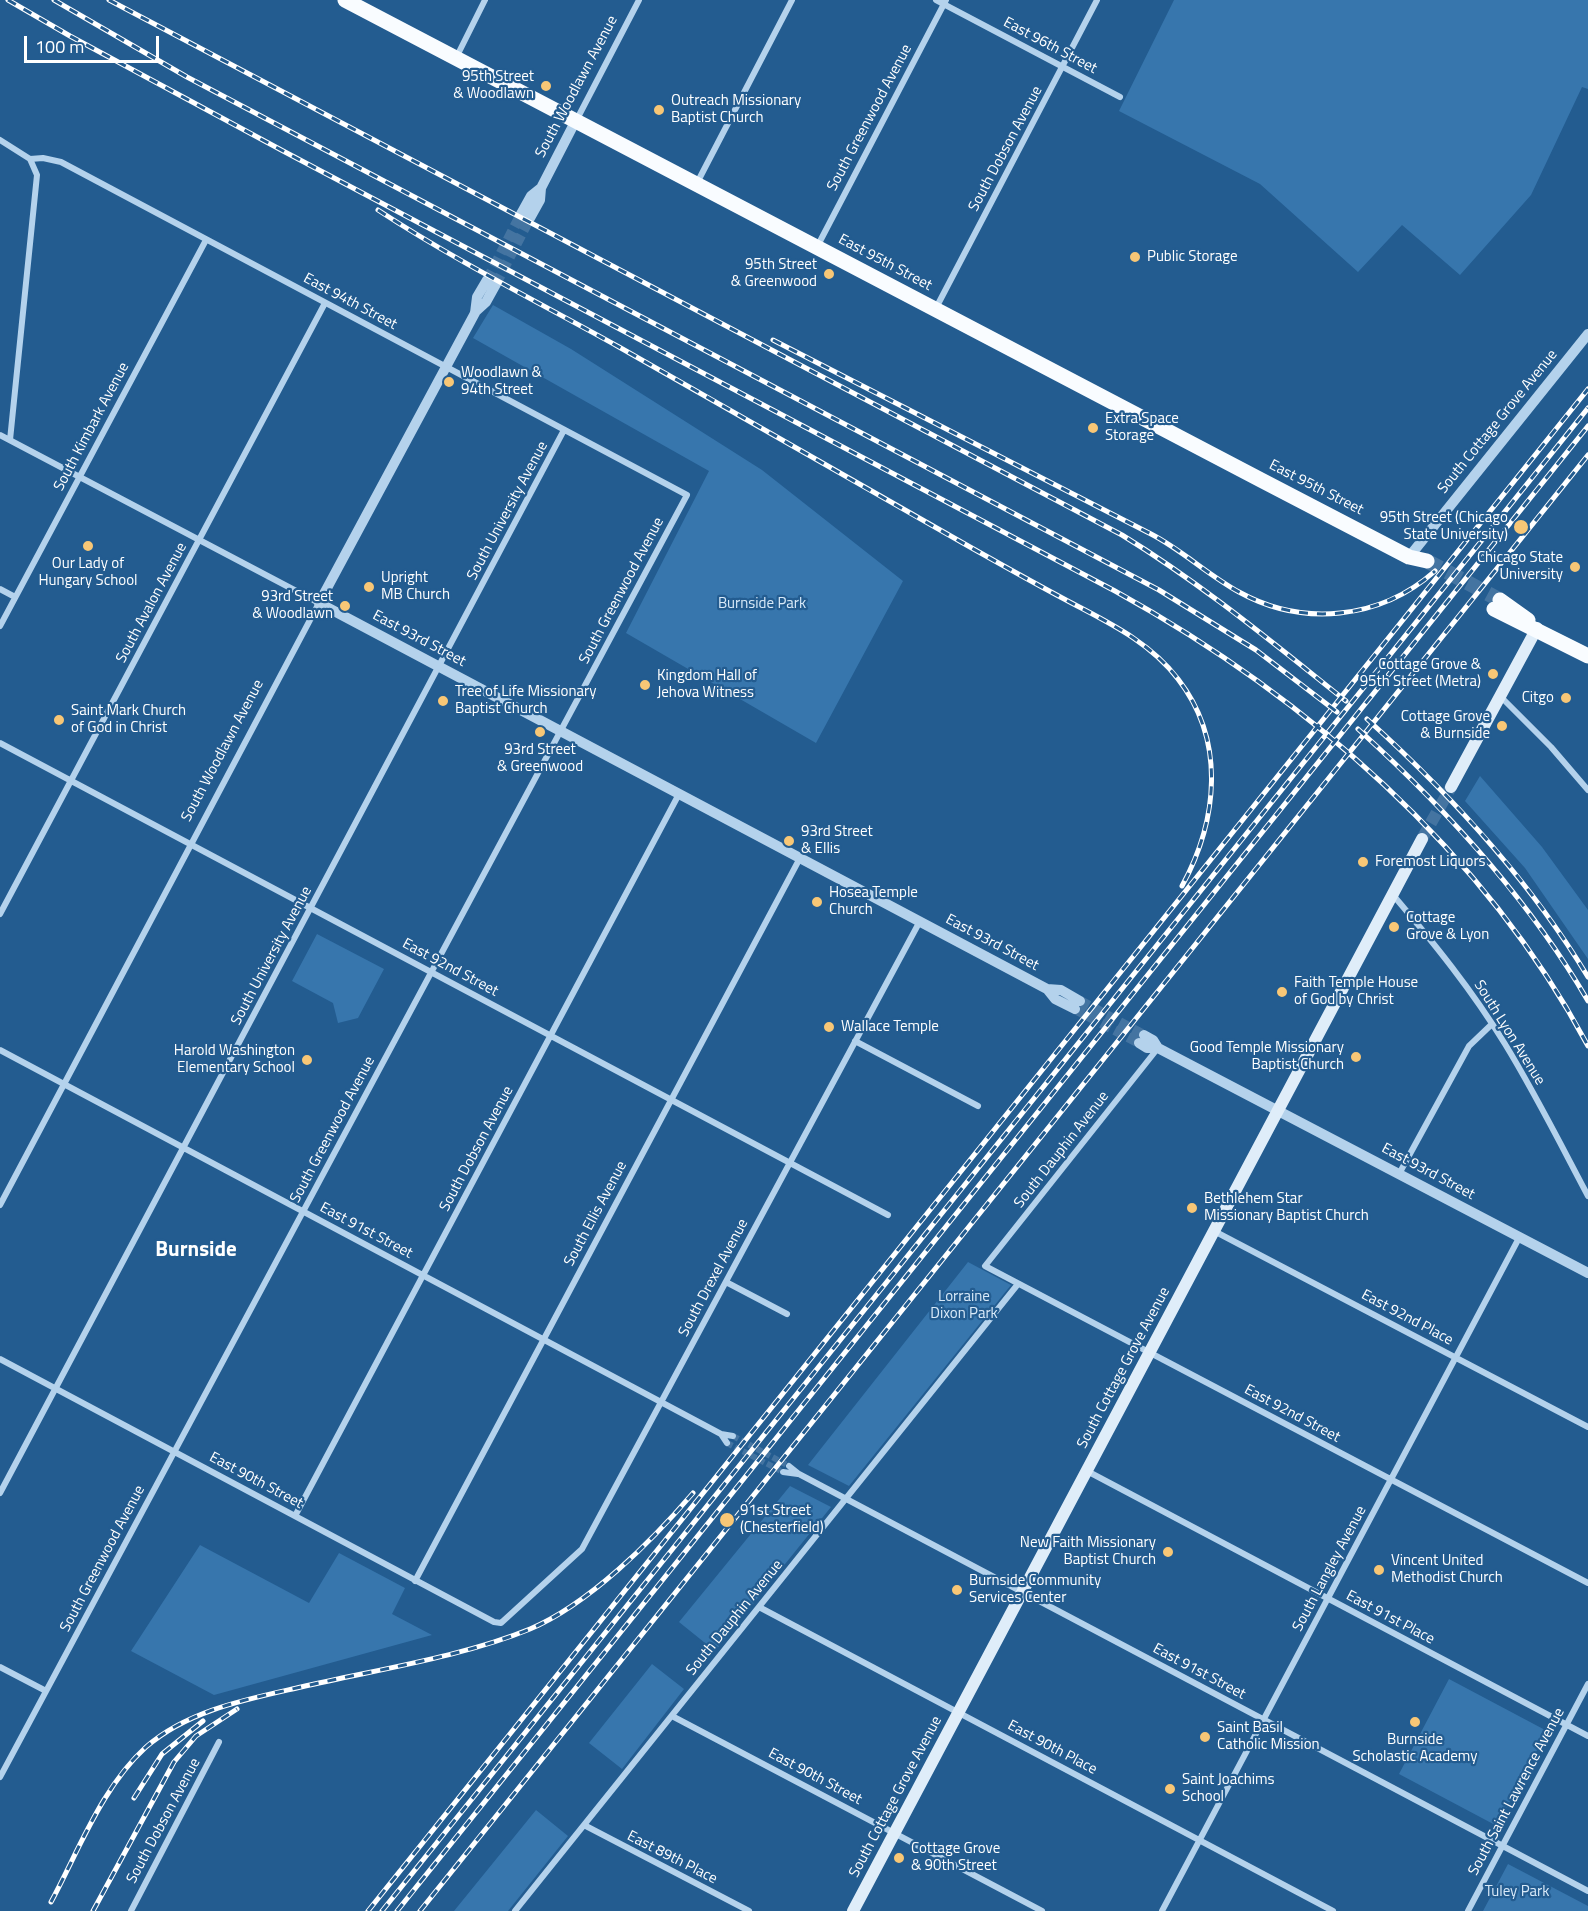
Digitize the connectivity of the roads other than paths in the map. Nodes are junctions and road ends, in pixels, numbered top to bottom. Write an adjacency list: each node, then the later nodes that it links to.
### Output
1 (345, 0): 8 (main road, East 95th Street)
2 (486, 0): 8 (street)
3 (639, 0): 11 (street, South Woodlawn Avenue)
4 (792, 0): 14 (street)
5 (936, 0): 7 (street, East 96th Street)
6 (1097, 0): 9 (street, South Dobson Avenue)
7 (945, 2): 9 (street, East 96th Street); 17 (street, South Greenwood Avenue)
8 (455, 58): 11 (main road, East 95th Street)
9 (1062, 67): 10 (street, East 96th Street); 20 (street, South Dobson Avenue)
10 (1120, 97)
11 (575, 122): 14 (main road, East 95th Street); 15 (street, South Woodlawn Avenue)
12 (0, 140): 13 (street, East 94th Street)
13 (30, 159): 16 (street, East 94th Street); 25 (street)
14 (696, 185): 17 (main road, East 95th Street)
15 (526, 216)
16 (206, 240): 19 (street, East 94th Street); 26 (street, South Kimbark Avenue)
17 (816, 248): 20 (main road, East 95th Street)
18 (491, 282): 22 (street, South Woodlawn Avenue)
19 (325, 303): 22 (street, East 94th Street); 28 (street, South Avalon Avenue)
20 (935, 310): 29 (main road, East 95th Street)
21 (1588, 334): 29 (street, South Cottage Grove Avenue)
22 (446, 367): 23 (street, East 94th Street); 33 (street, South Woodlawn Avenue)
23 (564, 430): 27 (street, East 94th Street); 38 (street, South University Avenue)
24 (0, 435): 25 (street, East 93rd Street)
25 (10, 440): 26 (street, East 93rd Street)
26 (80, 477): 28 (street, East 93rd Street); 32 (street, South Kimbark Avenue)
27 (687, 495): 40 (street, South Greenwood Avenue)
28 (199, 540): 33 (street, East 93rd Street); 42 (street, South Avalon Avenue)
29 (1410, 557): 30 (main road, East 95th Street)
30 (1424, 565)
31 (0, 589): 32 (street)
32 (15, 597): 35 (street, South Kimbark Avenue)
33 (319, 603): 38 (street, East 93rd Street); 47 (street, South Woodlawn Avenue)
34 (1497, 605): 36 (main road)
35 (0, 626)
36 (1537, 628): 37 (main road); 39 (main road)
37 (1588, 656)
38 (439, 667): 40 (street, East 93rd Street); 50 (street, South University Avenue)
39 (1500, 696): 43 (main road); 44 (street)
40 (560, 731): 45 (street, East 93rd Street); 53 (street, South Greenwood Avenue)
41 (0, 743): 42 (street, East 92nd Street)
42 (71, 781): 47 (street, East 92nd Street); 51 (street, South Avalon Avenue)
43 (1451, 787)
44 (1588, 790)
45 (679, 794): 48 (street, East 93rd Street); 56 (street, South Dobson Avenue)
46 (1422, 839): 49 (main road, South Cottage Grove Avenue)
47 (190, 844): 50 (street, East 92nd Street); 61 (street, South Woodlawn Avenue)
48 (800, 858): 52 (street, East 93rd Street); 62 (street, South Ellis Avenue)
49 (1393, 895): 55 (street, South Lyon Avenue); 64 (main road, South Cottage Grove Avenue)
50 (311, 908): 53 (street, East 92nd Street); 65 (street, South University Avenue)
51 (0, 914)
52 (920, 921): 54 (street, East 93rd Street); 58 (street, South Drexel Avenue)
53 (431, 972): 56 (street, East 92nd Street); 70 (street, South Greenwood Avenue)
54 (1078, 1005)
55 (1492, 1024): 67 (street); 68 (street, South Lyon Avenue)
56 (551, 1035): 62 (street, East 92nd Street); 76 (street, South Dobson Avenue)
57 (1142, 1039): 59 (street, East 93rd Street)
58 (855, 1041): 63 (street); 66 (street, South Drexel Avenue)
59 (1158, 1048): 64 (street, East 93rd Street); 74 (street, South Dauphin Avenue)
60 (0, 1050): 61 (street, East 91st Street)
61 (64, 1084): 65 (street, East 91st Street); 69 (street, South Woodlawn Avenue)
62 (671, 1099): 66 (street, East 92nd Street); 80 (street, South Ellis Avenue)
63 (978, 1106)
64 (1278, 1111): 67 (street, East 93rd Street); 72 (main road, South Cottage Grove Avenue)
65 (183, 1148): 70 (street, East 91st Street); 84 (street, South University Avenue)
66 (790, 1162): 71 (street, East 92nd Street); 77 (street, South Drexel Avenue)
67 (1399, 1174): 73 (street, East 93rd Street)
68 (1588, 1196)
69 (0, 1205)
70 (303, 1211): 76 (street, East 91st Street); 90 (street, South Greenwood Avenue)
71 (888, 1215)
72 (1214, 1231): 81 (main road, South Cottage Grove Avenue); 82 (street, East 92nd Place)
73 (1519, 1238): 75 (street, East 93rd Street); 82 (street, South Langley Avenue)
74 (985, 1266): 78 (street, East 92nd Street)
75 (1588, 1273)
76 (423, 1275): 80 (street, East 91st Street); 98 (street, South Dobson Avenue)
77 (726, 1282): 79 (street); 85 (street, South Drexel Avenue)
78 (1018, 1284): 81 (street, East 92nd Street); 97 (street, South Dauphin Avenue)
79 (787, 1314)
80 (543, 1339): 85 (street, East 91st Street); 99 (street, South Ellis Avenue)
81 (1150, 1353): 92 (main road, South Cottage Grove Avenue); 95 (street, East 92nd Street)
82 (1456, 1358): 86 (street, East 92nd Place); 95 (street, South Langley Avenue)
83 (0, 1359): 84 (street, East 90th Street)
84 (55, 1388): 90 (street, East 90th Street); 96 (street, South University Avenue)
85 (661, 1402): 87 (street, East 91st Street); 104 (street, South Drexel Avenue)
86 (1588, 1427)
87 (722, 1434): 88 (street, East 91st Street); 89 (street)
88 (733, 1436)
89 (727, 1443)
90 (174, 1452): 98 (street, East 90th Street); 107 (street, South Greenwood Avenue)
91 (789, 1466): 94 (street, East 91st Street)
92 (1086, 1471): 101 (main road, South Cottage Grove Avenue); 102 (street, East 91st Place)
93 (783, 1472): 94 (street, East 91st Street)
94 (799, 1474): 97 (street, East 91st Street)
95 (1391, 1479): 100 (street, East 92nd Street); 102 (street, South Langley Avenue)
96 (0, 1493)
97 (846, 1499): 101 (street, East 91st Street); 103 (street, South Dauphin Avenue)
98 (295, 1516): 99 (street, East 90th Street)
99 (414, 1581): 104 (street, East 90th Street)
100 (1588, 1583)
101 (1023, 1592): 108 (main road, South Cottage Grove Avenue); 110 (street, East 91st Street)
102 (1328, 1599): 110 (street, South Langley Avenue); 111 (street, East 91st Place)
103 (759, 1607): 108 (street, East 90th Place); 109 (street, South Dauphin Avenue)
104 (501, 1623)
105 (0, 1667): 107 (street)
106 (1588, 1684): 111 (street, South Saint Lawrence Avenue)
107 (46, 1692): 114 (street, South Greenwood Avenue)
108 (958, 1712): 116 (main road, South Cottage Grove Avenue); 117 (street, East 90th Place)
109 (672, 1716): 115 (street, South Dauphin Avenue); 116 (street, East 90th Street)
110 (1264, 1719): 117 (street, South Langley Avenue); 118 (street, East 91st Street)
111 (1566, 1725): 112 (street, East 91st Place); 118 (street, South Saint Lawrence Avenue)
112 (1588, 1736)
113 (219, 1742): 120 (street, South Dobson Avenue)
114 (0, 1777)
115 (584, 1825): 121 (street, South Dauphin Avenue); 122 (street, East 89th Place)
116 (894, 1833): 123 (main road, South Cottage Grove Avenue); 124 (street, East 90th Street)
117 (1199, 1840): 125 (street, South Langley Avenue); 126 (street, East 90th Place)
118 (1503, 1845): 119 (street, East 91st Street); 127 (street, South Saint Lawrence Avenue)
119 (1588, 1891)
120 (131, 1911)
121 (515, 1911)
122 (749, 1911)
123 (853, 1911)
124 (1042, 1911)
125 (1162, 1911)
126 (1333, 1911)
127 (1468, 1911)

